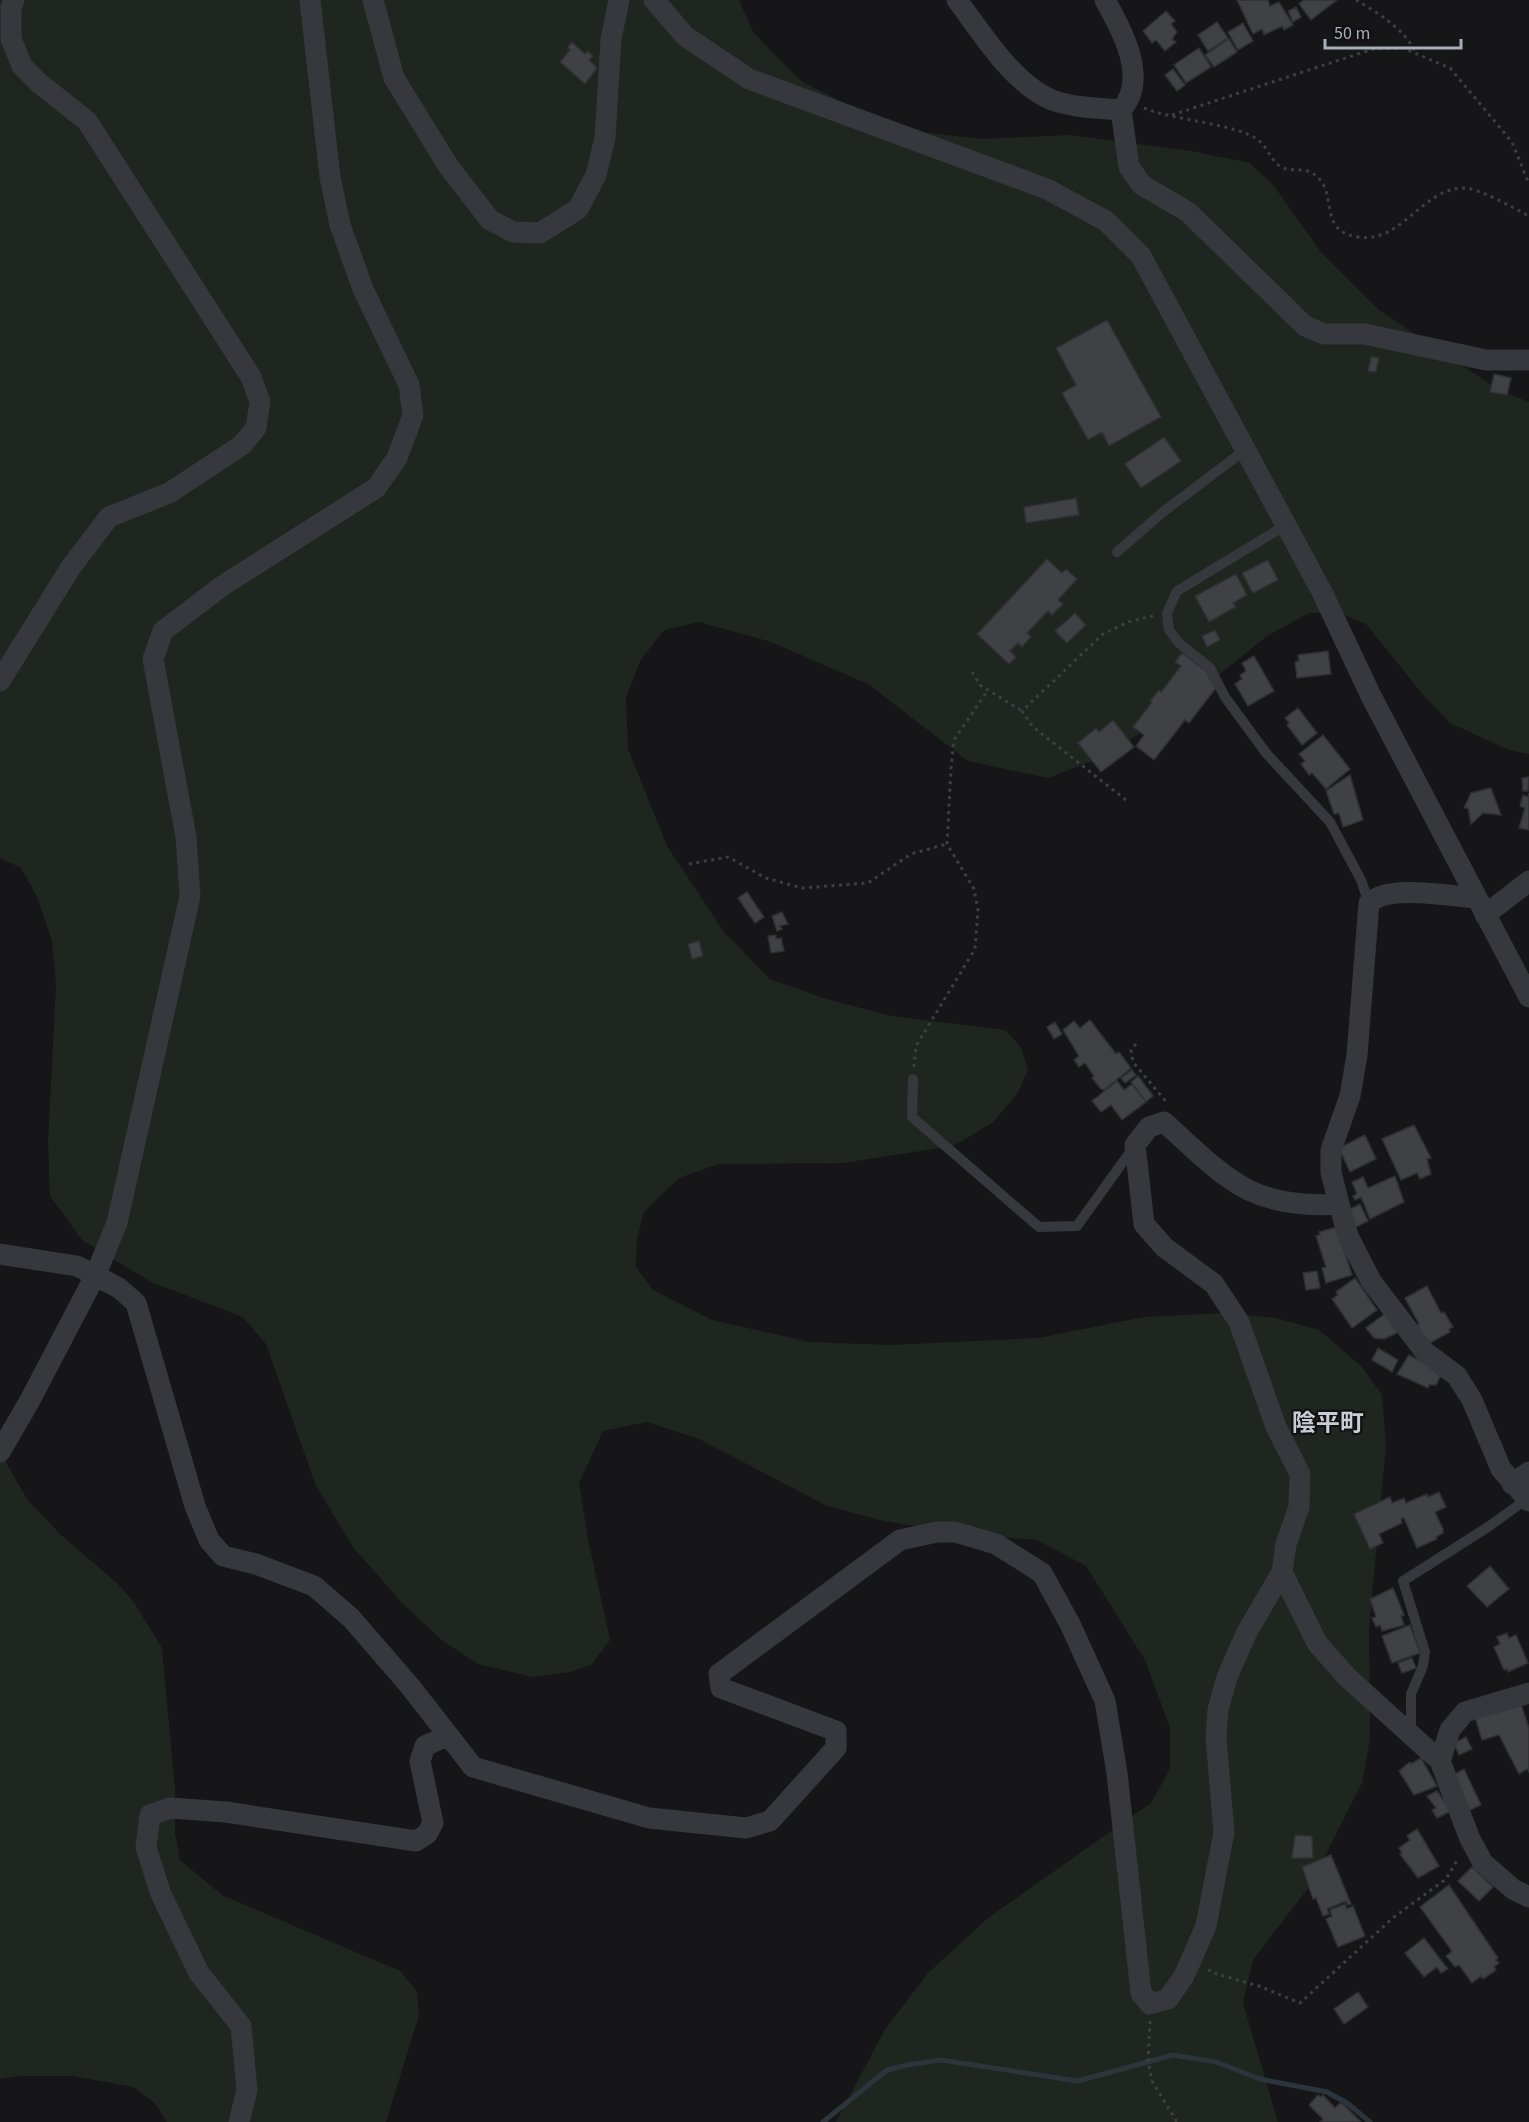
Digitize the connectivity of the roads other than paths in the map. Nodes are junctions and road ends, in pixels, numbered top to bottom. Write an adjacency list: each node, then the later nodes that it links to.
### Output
1 (14, 0): 13 (street)
2 (310, 0): 23 (street)
3 (373, 0): 4 (street)
4 (619, 0)
5 (654, 0): 10 (street)
6 (957, 0): 8 (street)
7 (1105, 0): 8 (street)
8 (1125, 106): 9 (street)
9 (1529, 360)
10 (1245, 450): 11 (street); 12 (lane)
11 (1286, 525): 15 (lane); 16 (street)
12 (1117, 552)
13 (0, 681)
14 (1529, 880): 16 (street)
15 (1369, 903): 16 (street); 21 (street)
16 (1481, 907): 17 (street)
17 (1522, 967): 18 (street)
18 (1529, 997)
19 (913, 1079): 20 (lane)
20 (1135, 1145): 21 (street); 26 (street)
21 (1339, 1204): 25 (street)
22 (0, 1254): 23 (street)
23 (95, 1276): 24 (street); 28 (street)
24 (0, 1452)
25 (1524, 1489): 29 (lane)
26 (1282, 1572): 28 (street); 29 (street)
27 (1529, 1693): 30 (street)
28 (448, 1735): 32 (street)
29 (1411, 1735): 30 (street)
30 (1440, 1761): 31 (street)
31 (1529, 1897)
32 (239, 2122)

